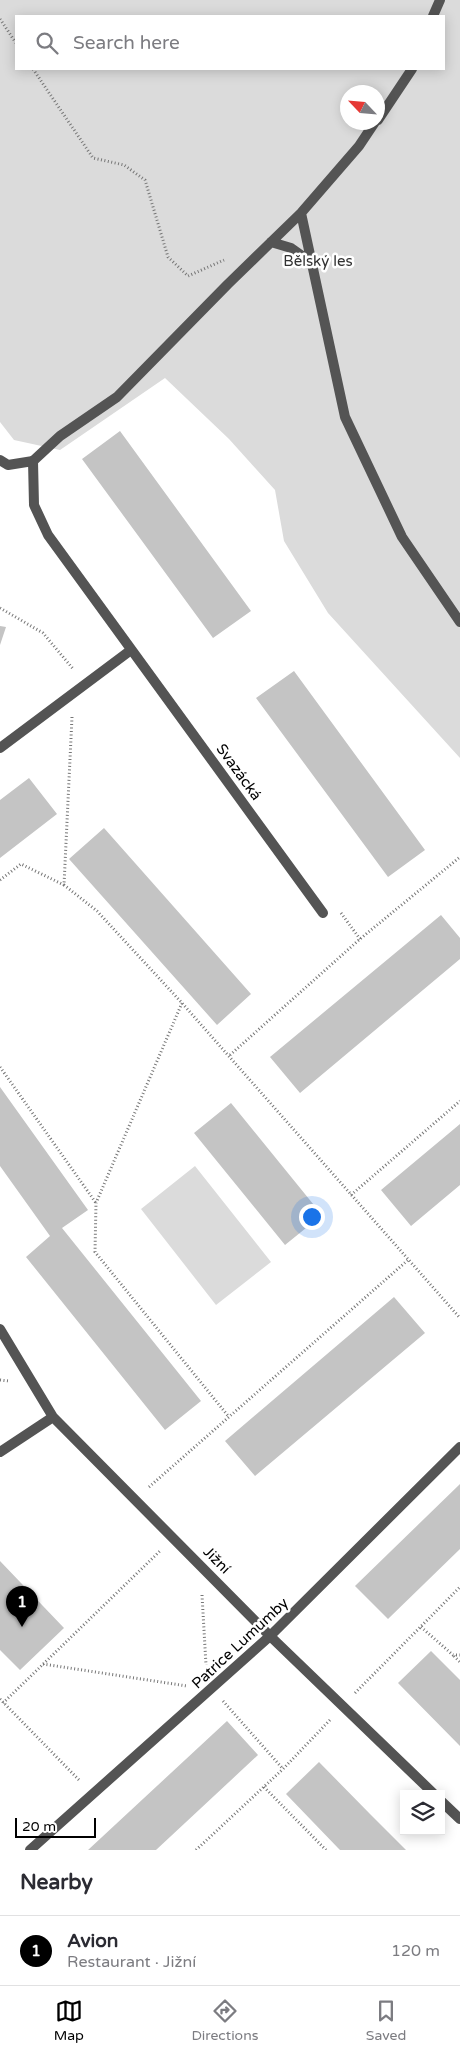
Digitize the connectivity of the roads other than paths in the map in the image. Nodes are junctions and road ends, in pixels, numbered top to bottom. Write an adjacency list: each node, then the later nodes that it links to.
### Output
1 (440, 0): 2 (street)
2 (433, 15)
3 (412, 70): 4 (street)
4 (385, 109)
5 (370, 130): 6 (street)
6 (301, 213): 7 (street); 8 (street)
7 (271, 242): 8 (street); 10 (street)
8 (312, 262): 11 (street)
9 (0, 460): 10 (street)
10 (33, 461): 12 (street, Svazácká)
11 (460, 622)
12 (131, 650): 13 (street); 14 (street, Svazácká)
13 (0, 748)
14 (323, 913)
15 (0, 1329): 16 (street, Jižní)
16 (53, 1416): 18 (street); 19 (street, Jižní)
17 (460, 1447): 19 (street, Patrice Lumumby)
18 (0, 1452)
19 (270, 1636): 20 (street, Jižní); 23 (street, Patrice Lumumby)
20 (430, 1790)
21 (445, 1805): 22 (street)
22 (460, 1819)
23 (30, 1850)

